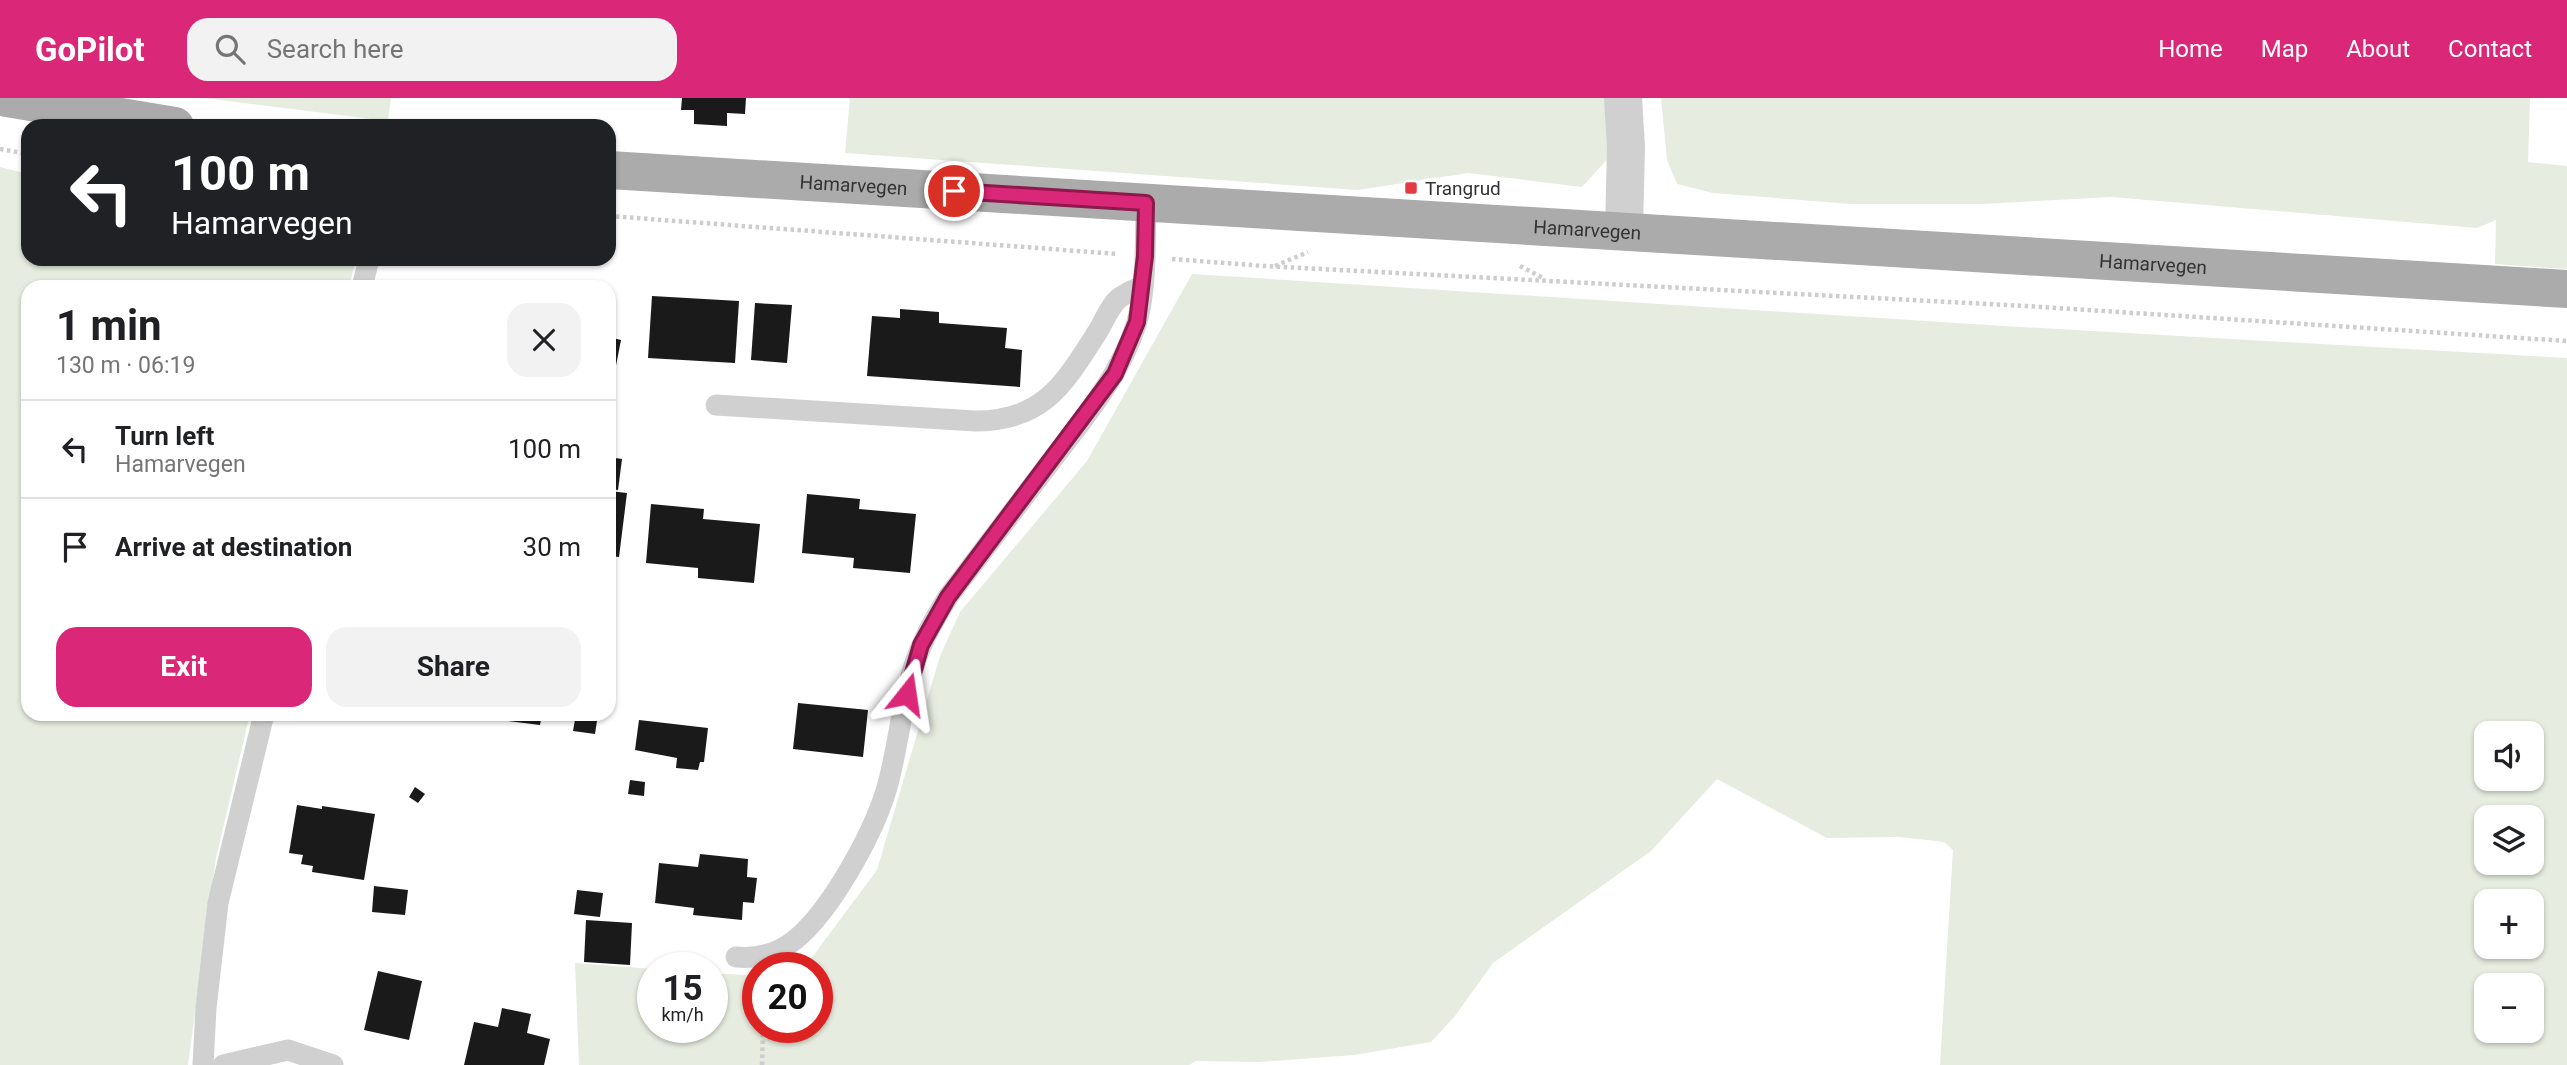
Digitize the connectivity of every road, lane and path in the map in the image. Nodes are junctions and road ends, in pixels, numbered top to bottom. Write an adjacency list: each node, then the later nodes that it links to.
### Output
1 (7, 98): 3 (main road)
2 (1623, 98): 9 (street)
3 (133, 119)
4 (0, 149): 5 (path)
5 (21, 153)
6 (616, 170): 7 (main road, Hamarvegen)
7 (1146, 203): 9 (main road, Hamarvegen); 10 (lane)
8 (616, 217): 10 (path)
9 (1624, 230): 12 (main road, Hamarvegen)
10 (1145, 256): 11 (lane); 13 (path)
11 (1142, 286): 14 (lane); 16 (lane)
12 (2567, 289)
13 (2567, 341)
14 (716, 405)
15 (262, 721): 18 (lane)
16 (736, 957)
17 (763, 1043): 21 (path)
18 (203, 1065)
19 (223, 1065): 20 (lane)
20 (333, 1065)
21 (762, 1065)

